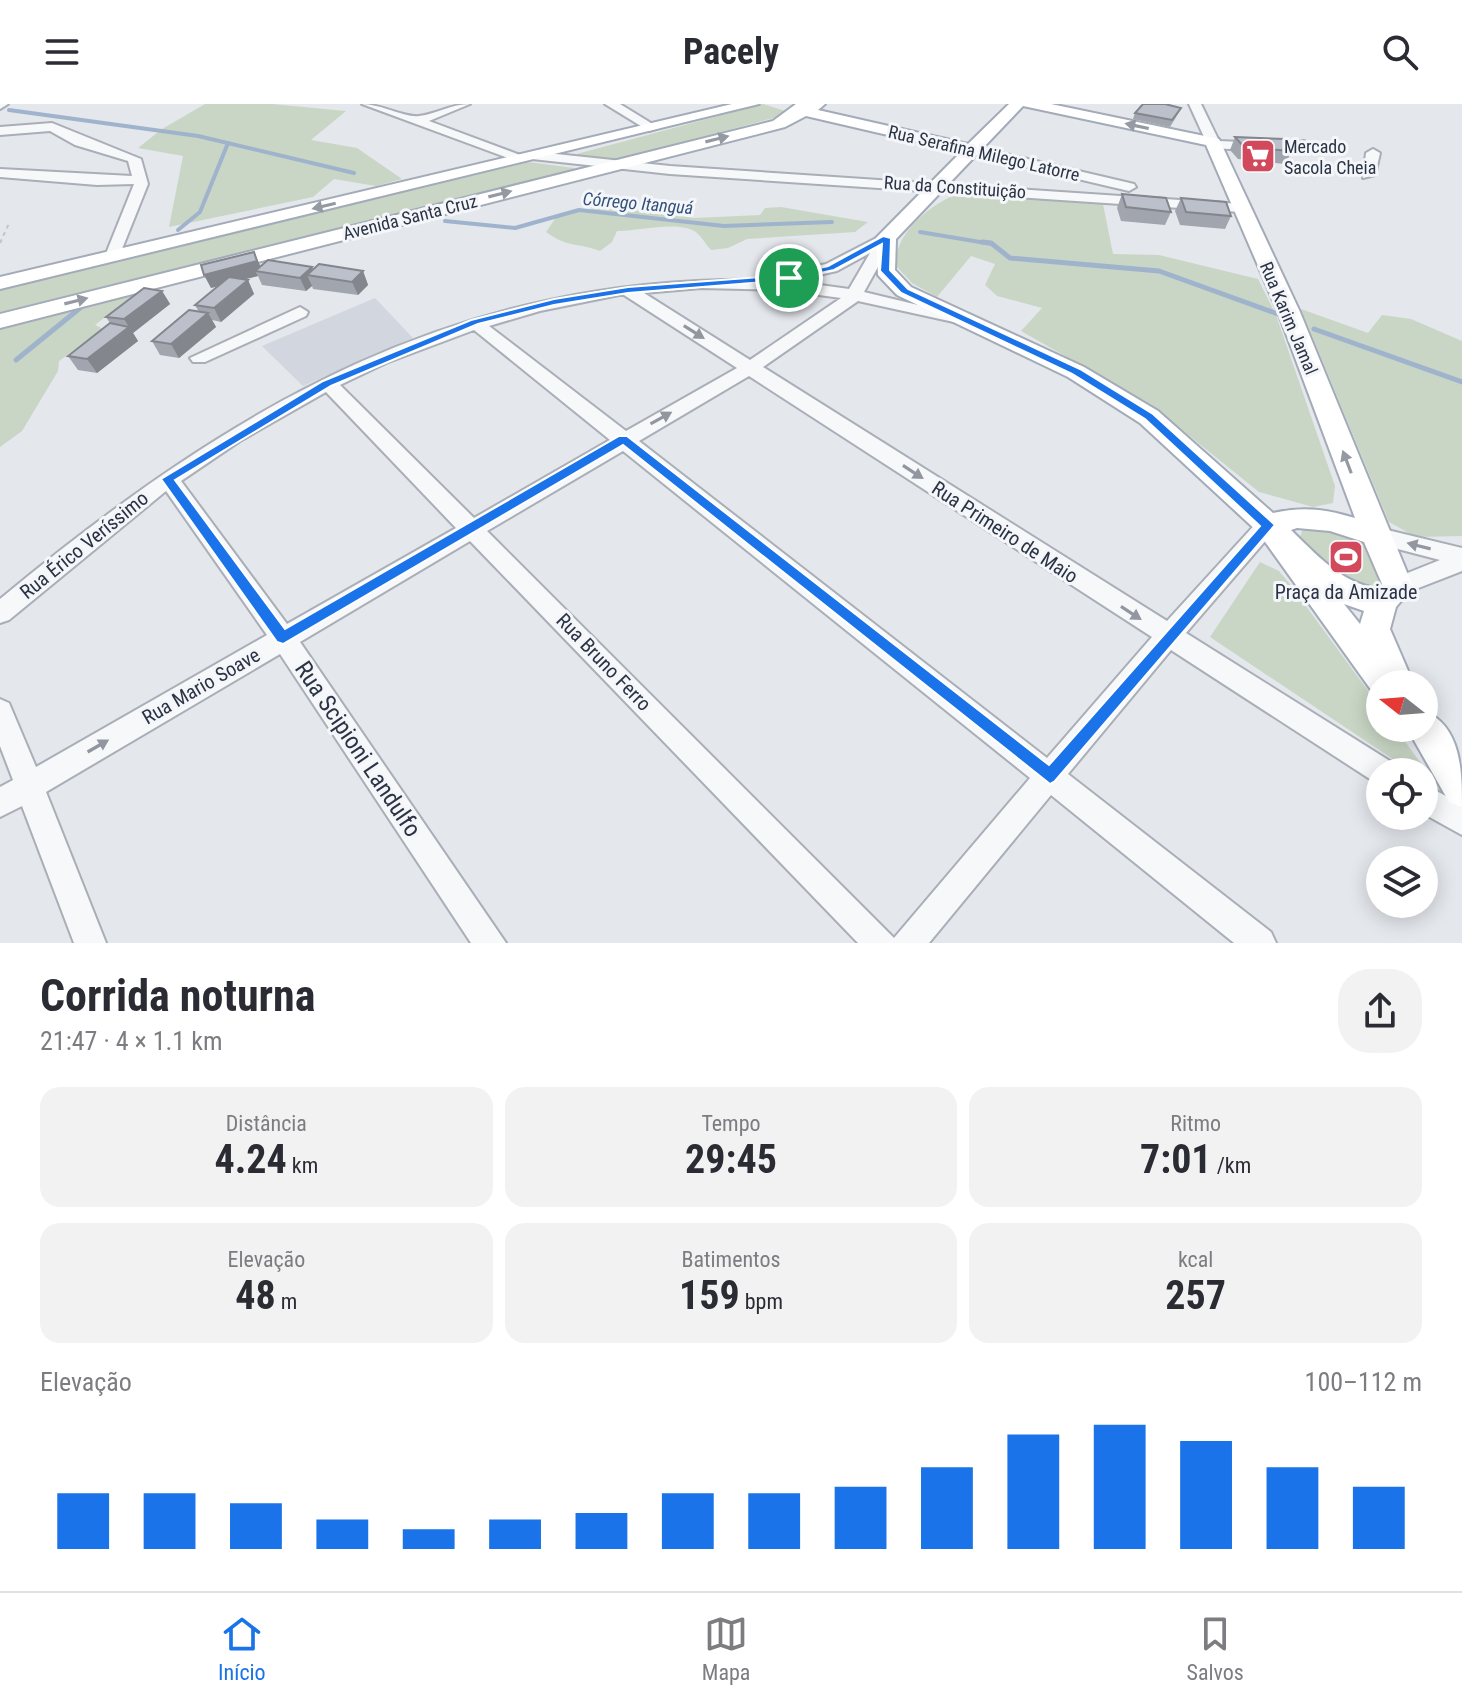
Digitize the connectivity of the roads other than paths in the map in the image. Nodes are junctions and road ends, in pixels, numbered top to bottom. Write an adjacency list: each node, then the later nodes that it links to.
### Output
1 (464, 104): 10 (street)
2 (611, 104): 11 (street)
3 (751, 104): 11 (main road, Avenida Santa Cruz)
4 (776, 104): 9 (main road, Rua Serafina Milego Latorre)
5 (1017, 104): 14 (main road)
6 (1029, 104): 13 (main road, one-way to 6)
7 (1195, 104): 13 (street, Rua Karim Jamal)
8 (374, 105): 10 (street, Rua da Constituição)
9 (812, 108): 14 (main road, Rua Serafina Milego Latorre); 15 (main road, Avenida Santa Cruz, one-way to 9)
10 (418, 121): 17 (street, Rua da Constituição)
11 (653, 128): 17 (main road, Avenida Santa Cruz)
12 (0, 131): 23 (street)
13 (1213, 141): 13 (street); 27 (main road, Rua Karim Jamal)
14 (972, 150): 21 (street, Rua Serafina Milego Latorre); 24 (main road)
15 (664, 153): 18 (main road, Avenida Santa Cruz); 19 (street)
16 (1373, 153): 22 (street)
17 (531, 157): 18 (street, Rua da Constituição); 29 (main road, Avenida Santa Cruz, one-way to 29)
18 (614, 166): 19 (street, Rua da Constituição); 35 (main road, Avenida Santa Cruz, one-way to 18)
19 (670, 170): 24 (street, Rua da Constituição)
20 (0, 173): 23 (street)
21 (1072, 174): 25 (street); 26 (street, Rua Serafina Milego Latorre)
22 (1368, 175)
23 (141, 180): 29 (street)
24 (938, 185): 25 (street, Rua da Constituição); 28 (main road)
25 (1077, 195): 26 (street, Rua da Constituição)
26 (1192, 202): 27 (street, Rua da Constituição)
27 (1240, 208): 45 (main road, Rua Karim Jamal, one-way to 27)
28 (886, 238): 31 (street, Rua Érico Veríssimo); 33 (street); 37 (main road)
29 (113, 256): 30 (main road, Avenida Santa Cruz)
30 (0, 283)
31 (749, 283): 32 (street, Rua Érico Veríssimo); 33 (street, Rua Érico Veríssimo)
32 (628, 290): 36 (street, Rua Érico Veríssimo); 39 (street, Rua Primeiro de Maio, one-way to 39)
33 (853, 297): 37 (street, Rua Érico Veríssimo); 39 (street, Rua Mario Soave)
34 (300, 312): 38 (street)
35 (0, 321)
36 (474, 322): 40 (street, Rua Érico Veríssimo); 41 (street)
37 (974, 324): 43 (main road)
38 (199, 358)
39 (750, 368): 41 (street, Rua Mario Soave, one-way to 39); 49 (street, Rua Primeiro de Maio, one-way to 49)
40 (327, 383): 42 (street, Rua Érico Veríssimo); 44 (street, Rua Bruno Ferro)
41 (623, 439): 44 (street, Rua Mario Soave); 56 (street)
42 (168, 479): 48 (street, Rua Érico Veríssimo); 50 (street, Rua Scipioni Landulfo)
43 (1268, 525): 45 (main road); 47 (main road); 49 (street); 51 (main road)
44 (473, 528): 50 (street, Rua Mario Soave); 64 (street, Rua Bruno Ferro)
45 (1375, 535): 46 (street, one-way to 45); 47 (main road)
46 (1462, 559): 47 (street)
47 (1390, 594): 52 (main road)
48 (0, 613)
49 (1168, 636): 55 (street, Rua Primeiro de Maio); 56 (street)
50 (283, 638): 57 (street, Rua Mario Soave, one-way to 50); 63 (street, Rua Scipioni Landulfo)
51 (1376, 670)
52 (1392, 670)
53 (0, 711): 57 (street)
54 (1432, 742): 58 (main road)
55 (1366, 761)
56 (1050, 776): 65 (street); 66 (street)
57 (31, 785): 59 (street, Rua Mario Soave); 62 (street)
58 (1462, 790)
59 (0, 803)
60 (1438, 806): 61 (street)
61 (1462, 821)
62 (90, 943)
63 (490, 943)
64 (880, 943)
65 (908, 943)
66 (1260, 943)

